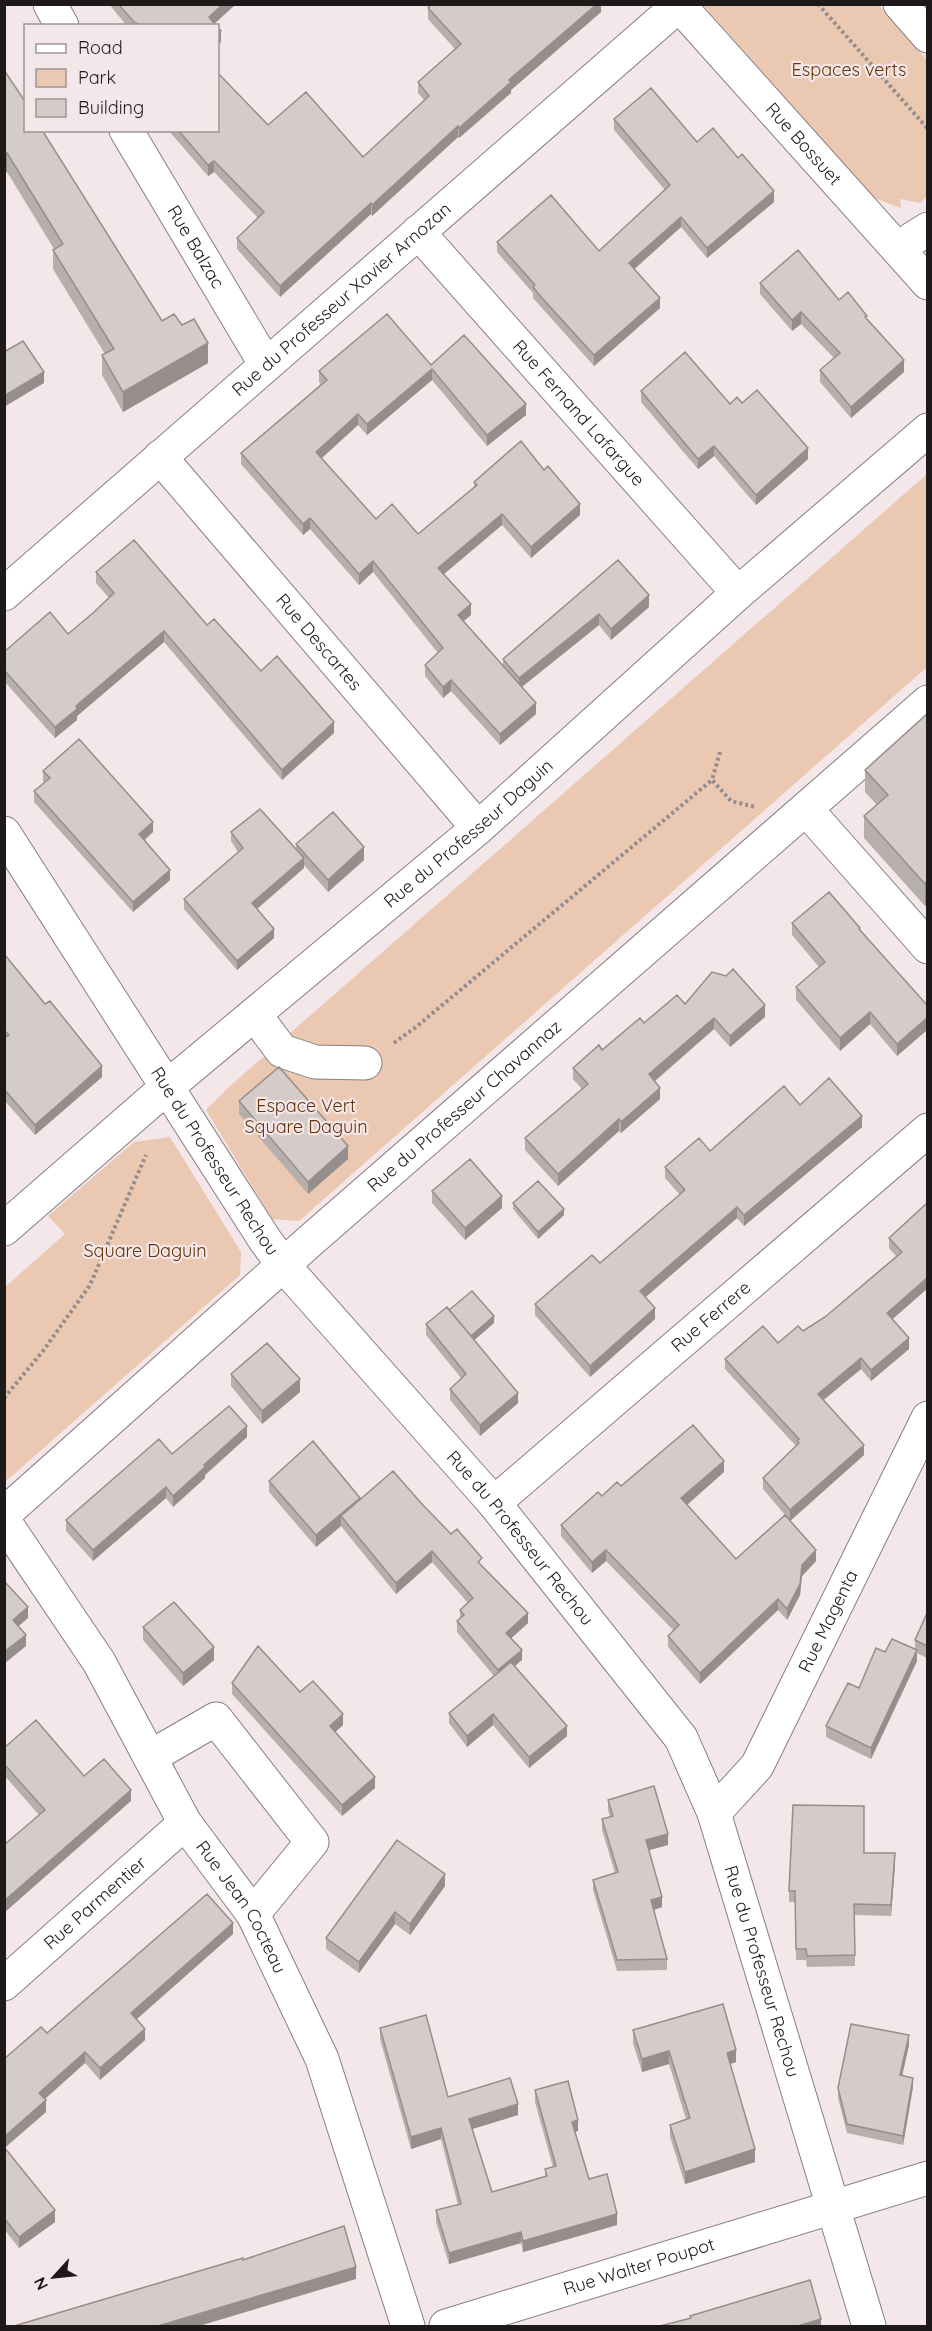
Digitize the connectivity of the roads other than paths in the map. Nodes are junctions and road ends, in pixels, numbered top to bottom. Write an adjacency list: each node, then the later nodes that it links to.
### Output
1 (50, 4): 4 (street)
2 (900, 4): 5 (street)
3 (679, 5): 8 (street, Rue du Professeur Xavier Arnozan); 9 (street, Rue Bossuet)
4 (61, 24)
5 (927, 36)
6 (127, 132): 11 (street, Rue Balzac)
7 (927, 229): 9 (street)
8 (418, 232): 11 (street, Rue du Professeur Xavier Arnozan); 14 (street, Rue Fernand Lafargue)
9 (900, 251): 10 (street, Rue Bossuet)
10 (927, 283)
11 (266, 365): 13 (street, Rue du Professeur Xavier Arnozan)
12 (927, 430): 14 (street, Rue du Professeur Daguin)
13 (160, 457): 15 (street, Rue du Professeur Xavier Arnozan); 18 (street, Rue Descartes)
14 (738, 593): 18 (street, Rue du Professeur Daguin)
15 (4, 594)
16 (927, 702): 17 (street, Rue du Professeur Chavannaz)
17 (796, 817): 20 (street); 26 (street, Rue du Professeur Chavannaz)
18 (478, 828): 21 (street, Rue du Professeur Daguin)
19 (4, 833): 23 (street, Rue du Professeur Rechou)
20 (927, 947)
21 (255, 1015): 22 (street); 23 (street, Rue du Professeur Daguin)
22 (365, 1063)
23 (167, 1087): 25 (street, Rue du Professeur Daguin); 26 (street, Rue du Professeur Rechou)
24 (927, 1130): 28 (street, Rue Ferrere)
25 (4, 1229)
26 (283, 1264): 28 (street, Rue du Professeur Rechou); 29 (street, Rue du Professeur Chavannaz)
27 (927, 1418): 32 (street, Rue Magenta)
28 (494, 1503): 32 (street, Rue du Professeur Rechou)
29 (4, 1514)
30 (4, 1521): 31 (street, Rue Jean Cocteau)
31 (150, 1757): 33 (street, Rue Jean Cocteau); 34 (street)
32 (714, 1813): 37 (street, Rue du Professeur Rechou)
33 (185, 1823): 34 (street, Rue Jean Cocteau); 35 (street, Rue Parmentier)
34 (253, 1914): 38 (street, Rue Jean Cocteau)
35 (4, 1984)
36 (927, 2178): 37 (street, Rue Walter Poupot)
37 (833, 2209): 39 (street, Rue Walter Poupot); 40 (street, Rue du Professeur Rechou)
38 (408, 2326)
39 (446, 2326)
40 (869, 2326)

